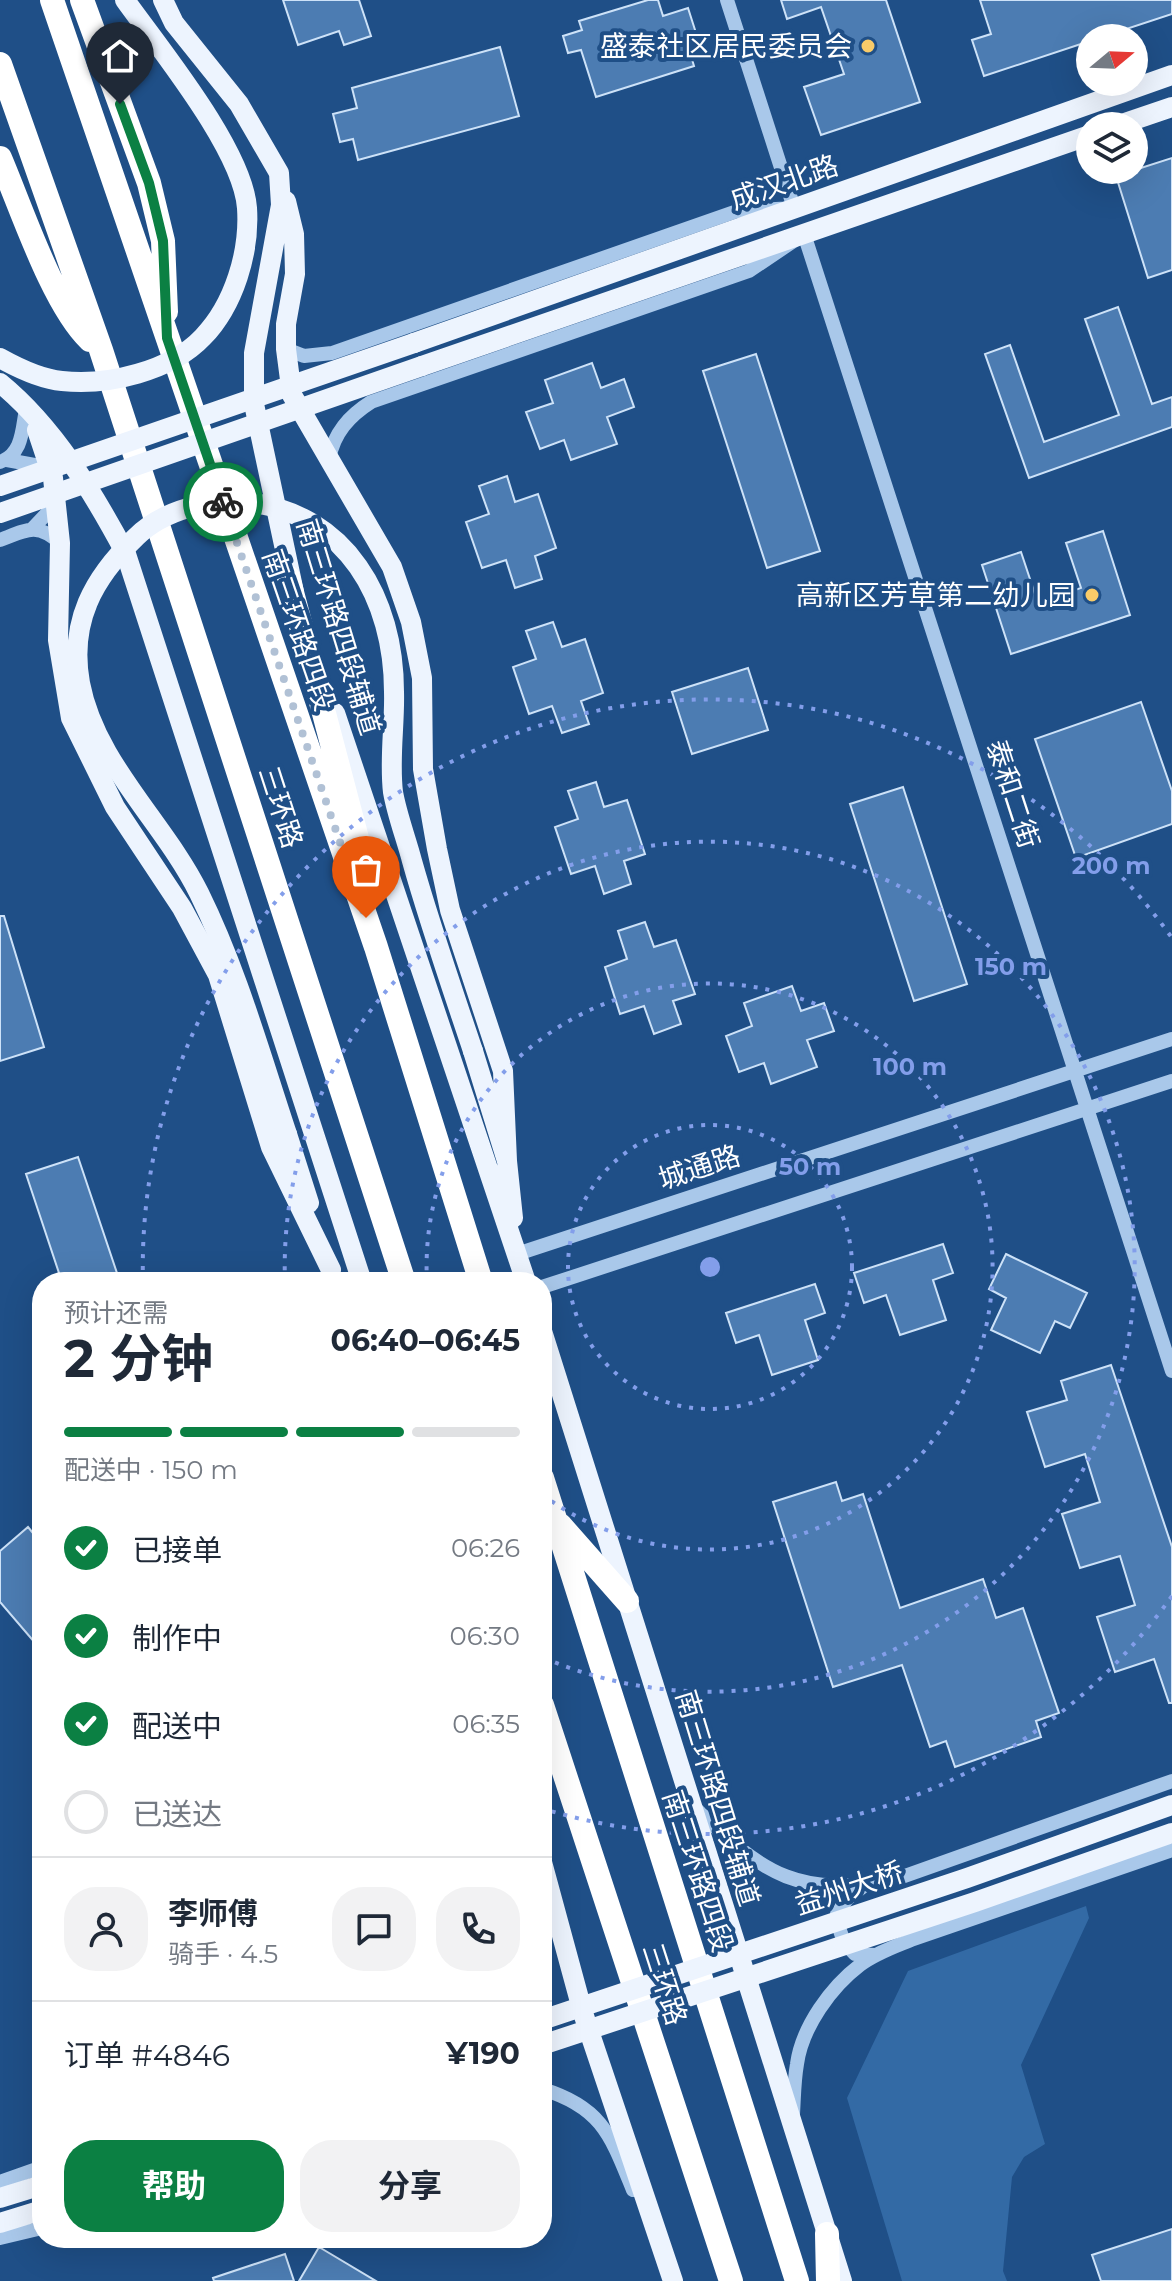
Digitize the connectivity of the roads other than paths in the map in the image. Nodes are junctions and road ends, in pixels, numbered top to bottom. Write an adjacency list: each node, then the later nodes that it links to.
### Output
1 (52, 0): 15 (highway, 南三环路四段)
2 (82, 0): 15 (highway)
3 (125, 0): 18 (main road, bridge)
4 (163, 0): 12 (main road, 南三环路四段辅道)
5 (727, 0): 13 (street)
6 (0, 64): 17 (highway)
7 (1172, 75): 13 (main road, 成汉北路)
8 (1172, 107): 9 (main road)
9 (1148, 115)
10 (1076, 140): 14 (main road, 成汉北路)
11 (0, 158): 17 (highway)
12 (279, 173): 16 (main road); 28 (main road, 南三环路四段辅道)
13 (794, 208): 16 (street); 23 (main road, 成汉北路, bridge)
14 (804, 234): 21 (street); 24 (main road, 成汉北路, bridge); 30 (street, 泰和二街)
15 (167, 338): 33 (highway, 南三环路四段)
16 (286, 349): 21 (main road)
17 (101, 350): 39 (highway, 三环路)
18 (0, 358)
19 (0, 383): 20 (main road)
20 (26, 409): 22 (street); 27 (main road); 38 (main road)
21 (329, 459): 34 (main road)
22 (3, 461): 25 (street)
23 (0, 486)
24 (0, 513)
25 (33, 528): 26 (street); 27 (street)
26 (0, 540)
27 (60, 543): 36 (main road)
28 (288, 577): 33 (highway); 35 (main road, 南三环路四段辅道)
29 (1172, 1039): 30 (street, 城通路)
30 (1075, 1070): 32 (street, 泰和二街); 35 (street, 城通路)
31 (1172, 1081): 32 (street)
32 (1087, 1108): 42 (street); 44 (street, 泰和二街)
33 (439, 1149): 40 (highway, 南三环路四段)
34 (507, 1161): 35 (main road); 37 (main road, bridge)
35 (517, 1254): 41 (main road, 南三环路四段辅道)
36 (332, 1272)
37 (333, 1272)
38 (359, 1272)
39 (401, 1272)
40 (478, 1272)
41 (523, 1272)
42 (552, 1284)
43 (552, 1363): 47 (main road, 南三环路四段辅道)
44 (1172, 1371)
45 (552, 1509): 46 (highway, 南三环路四段)
46 (555, 1518): 47 (highway); 72 (highway, 南三环路四段)
47 (627, 1601): 50 (main road, 南三环路四段辅道)
48 (552, 1735): 71 (highway, 三环路)
49 (1172, 1781): 54 (street)
50 (690, 1803): 54 (street); 60 (main road, 南三环路四段辅道)
51 (1172, 1805): 57 (main road, 益州大桥, bridge)
52 (1172, 1833): 58 (main road, 益州大桥, bridge)
53 (1172, 1850): 56 (street)
54 (865, 1885): 56 (street)
55 (552, 1898): 70 (main road)
56 (876, 1955): 60 (street)
57 (552, 2017)
58 (552, 2042)
59 (552, 2093): 70 (street)
60 (793, 2123): 68 (main road, 南三环路四段辅道)
61 (32, 2171): 62 (street)
62 (0, 2182)
63 (32, 2188): 64 (main road)
64 (0, 2198)
65 (32, 2213): 66 (main road)
66 (0, 2223)
67 (32, 2230): 69 (street)
68 (827, 2234): 73 (highway); 74 (main road, 南三环路四段辅道)
69 (0, 2238)
70 (672, 2281)
71 (731, 2281)
72 (797, 2281)
73 (828, 2281)
74 (842, 2281)

